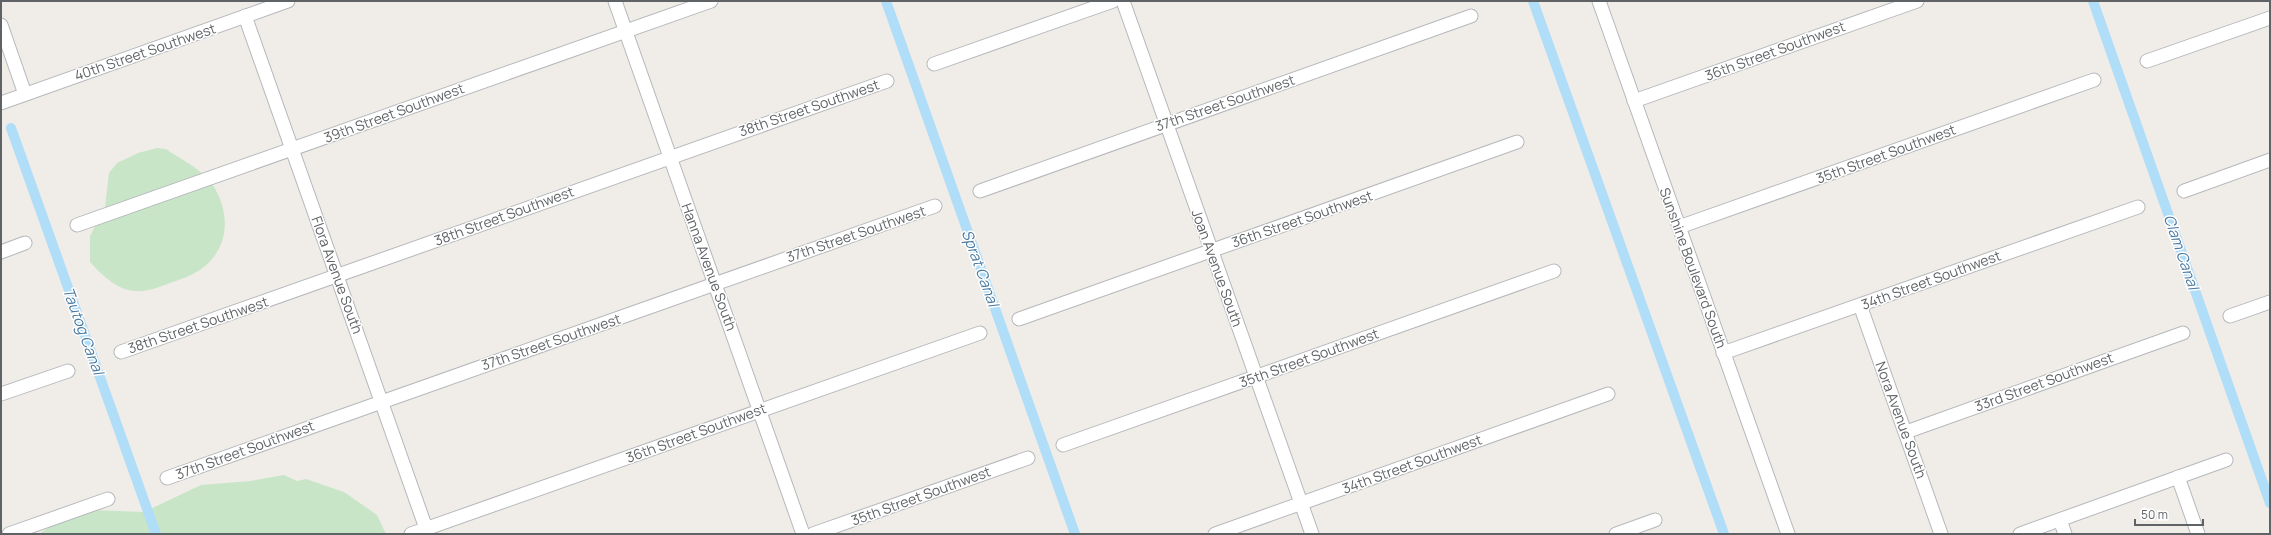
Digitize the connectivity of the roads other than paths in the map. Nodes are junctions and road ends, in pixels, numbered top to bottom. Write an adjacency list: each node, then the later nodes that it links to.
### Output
1 (288, 1): 8 (street, 40th Street Southwest)
2 (615, 1): 12 (street, Hanna Avenue South)
3 (711, 1): 12 (street, 39th Street Southwest)
4 (1113, 1): 14 (street)
5 (1123, 1): 20 (street, Joan Avenue South)
6 (1599, 1): 18 (street, Sunshine Boulevard South)
7 (1917, 1): 18 (street, 36th Street Southwest)
8 (245, 16): 17 (street, 40th Street Southwest); 22 (street, Flora Avenue South)
9 (1471, 16): 20 (street, 37th Street Southwest)
10 (2270, 18): 13 (street)
11 (1, 25): 17 (street)
12 (625, 31): 22 (street, 39th Street Southwest); 23 (street, Hanna Avenue South)
13 (2147, 61)
14 (934, 64)
15 (2094, 80): 30 (street, 35th Street Southwest)
16 (887, 81): 23 (street, 38th Street Southwest)
17 (25, 94): 19 (street, 40th Street Southwest)
18 (1634, 101): 30 (street, Sunshine Boulevard South)
19 (1, 102)
20 (1166, 124): 25 (street, 37th Street Southwest); 32 (street, Joan Avenue South)
21 (1518, 142): 32 (street, 36th Street Southwest)
22 (292, 149): 29 (street, 39th Street Southwest); 35 (street, Flora Avenue South)
23 (670, 157): 35 (street, 38th Street Southwest); 36 (street, Hanna Avenue South)
24 (2270, 160): 26 (street)
25 (980, 191)
26 (2184, 191)
27 (935, 206): 36 (street, 37th Street Southwest)
28 (2138, 207): 38 (street, 34th Street Southwest)
29 (77, 225)
30 (1679, 227): 44 (street, Sunshine Boulevard South)
31 (25, 243): 33 (street)
32 (1211, 250): 40 (street, 36th Street Southwest); 46 (street, Joan Avenue South)
33 (1, 252)
34 (1554, 272): 46 (street, 35th Street Southwest)
35 (337, 276): 43 (street, 38th Street Southwest); 49 (street, Flora Avenue South)
36 (715, 284): 49 (street, 37th Street Southwest); 50 (street, Hanna Avenue South)
37 (2270, 302): 39 (street)
38 (1860, 305): 44 (street, 34th Street Southwest); 51 (street, Nora Avenue South)
39 (2230, 316)
40 (1019, 319)
41 (980, 333): 50 (street, 36th Street Southwest)
42 (2183, 333): 51 (street, 33rd Street Southwest)
43 (121, 352)
44 (1723, 354): 69 (street, Sunshine Boulevard South)
45 (68, 371): 47 (street)
46 (1256, 377): 52 (street, 35th Street Southwest); 58 (street, Joan Avenue South)
47 (1, 394)
48 (1608, 394): 58 (street, 34th Street Southwest)
49 (382, 402): 56 (street, 37th Street Southwest); 61 (street, Flora Avenue South)
50 (760, 410): 61 (street, 36th Street Southwest); 64 (street, Hanna Avenue South)
51 (1906, 432): 70 (street, Nora Avenue South)
52 (1063, 445)
53 (1028, 458): 65 (street, 35th Street Southwest)
54 (2226, 460): 55 (street)
55 (2178, 477): 60 (street); 73 (street)
56 (166, 478)
57 (108, 499): 62 (street)
58 (1301, 504): 66 (street, 34th Street Southwest); 67 (street, Joan Avenue South)
59 (1655, 520): 68 (street)
60 (2060, 520): 71 (street); 72 (street)
61 (427, 531): 63 (street, 36th Street Southwest)
62 (9, 534)
63 (411, 534)
64 (803, 534)
65 (813, 534)
66 (1215, 534)
67 (1312, 534)
68 (1616, 534)
69 (1788, 534)
70 (1942, 534)
71 (2020, 534)
72 (2065, 534)
73 (2198, 534)

